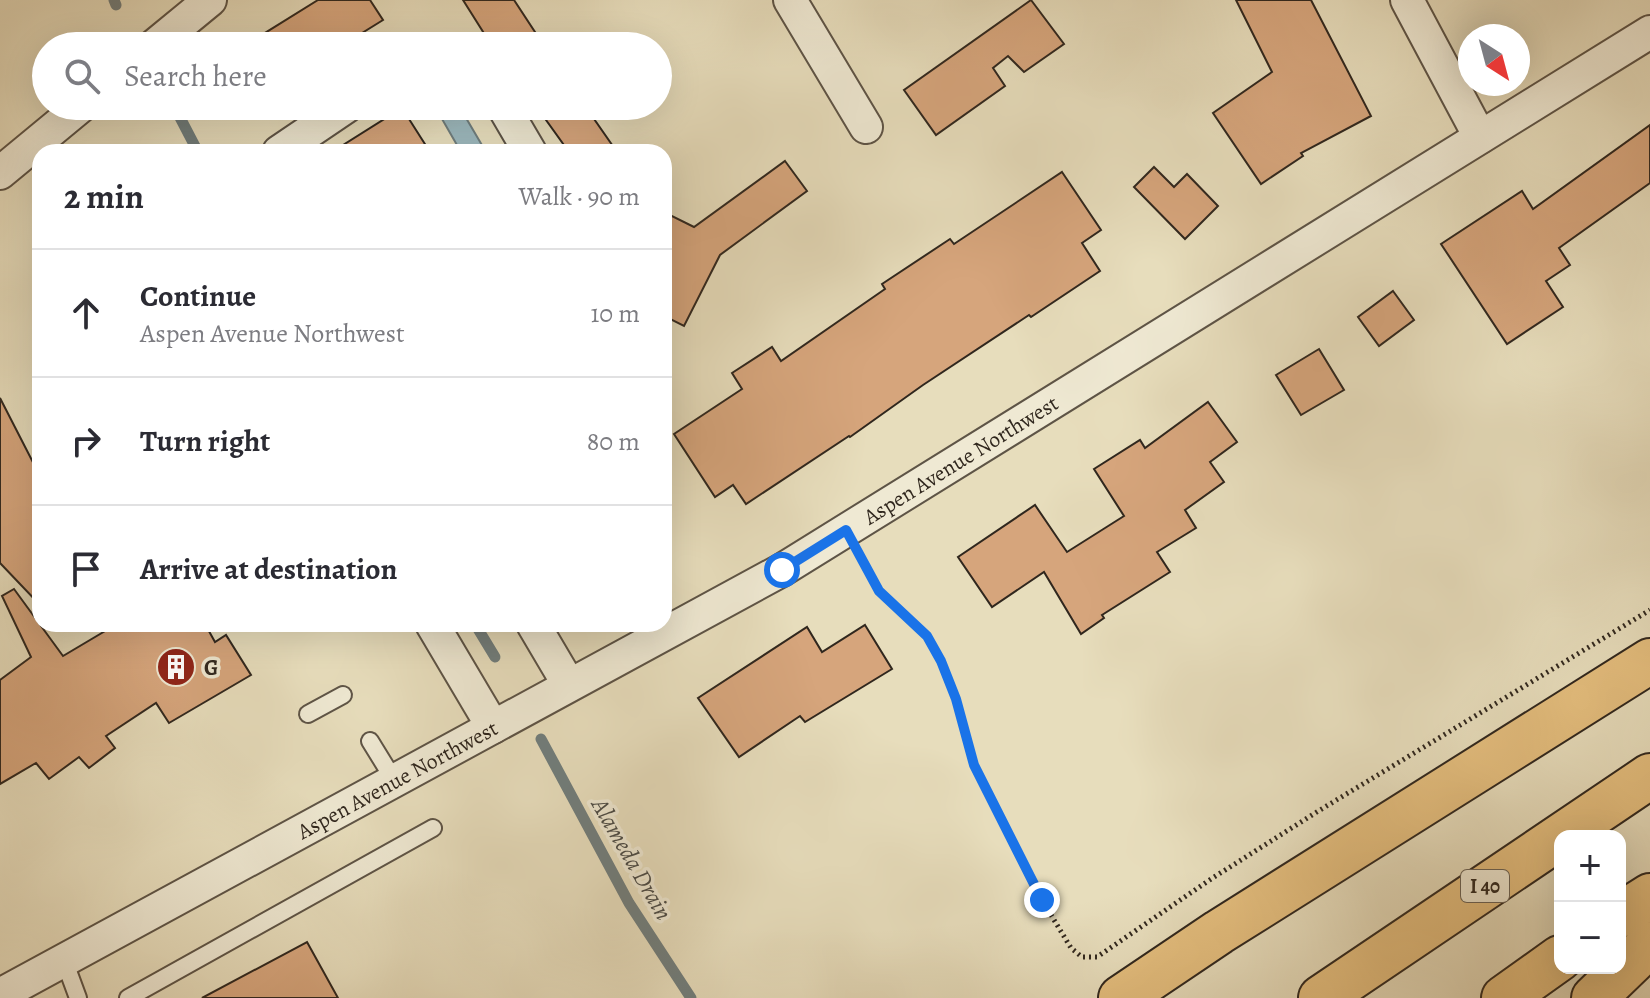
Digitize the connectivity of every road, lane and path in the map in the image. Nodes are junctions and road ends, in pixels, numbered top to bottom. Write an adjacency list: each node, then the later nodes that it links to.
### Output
1 (210, 0): 4 (street)
2 (790, 0): 9 (street)
3 (1407, 0): 10 (street)
4 (171, 32)
5 (1650, 32): 10 (street, Aspen Avenue Northwest)
6 (64, 120): 11 (street)
7 (326, 120): 12 (street)
8 (511, 120): 13 (street)
9 (866, 127)
10 (1480, 137): 16 (street, Aspen Avenue Northwest)
11 (35, 144)
12 (291, 144)
13 (525, 144)
14 (32, 147): 15 (street)
15 (0, 173)
16 (846, 530): 17 (path); 18 (street, Aspen Avenue Northwest)
17 (1650, 610)
18 (672, 629)
19 (437, 632): 26 (street)
20 (538, 632): 23 (street)
21 (667, 632): 23 (street, Aspen Avenue Northwest)
22 (1650, 661): 39 (highway)
23 (569, 685): 26 (street, Aspen Avenue Northwest)
24 (343, 695): 25 (lane)
25 (308, 714)
26 (493, 727): 29 (street, Aspen Avenue Northwest)
27 (370, 741): 29 (lane)
28 (1650, 776): 40 (highway, I 40)
29 (394, 780): 34 (street, Aspen Avenue Northwest)
30 (433, 828): 38 (lane)
31 (1650, 896): 32 (highway)
32 (1626, 911)
33 (1650, 944): 42 (highway)
34 (64, 960): 36 (street, Aspen Avenue Northwest); 37 (lane)
35 (1554, 962): 41 (highway)
36 (0, 995)
37 (78, 998)
38 (128, 998)
39 (1121, 998)
40 (1321, 998)
41 (1504, 998)
42 (1594, 998)

